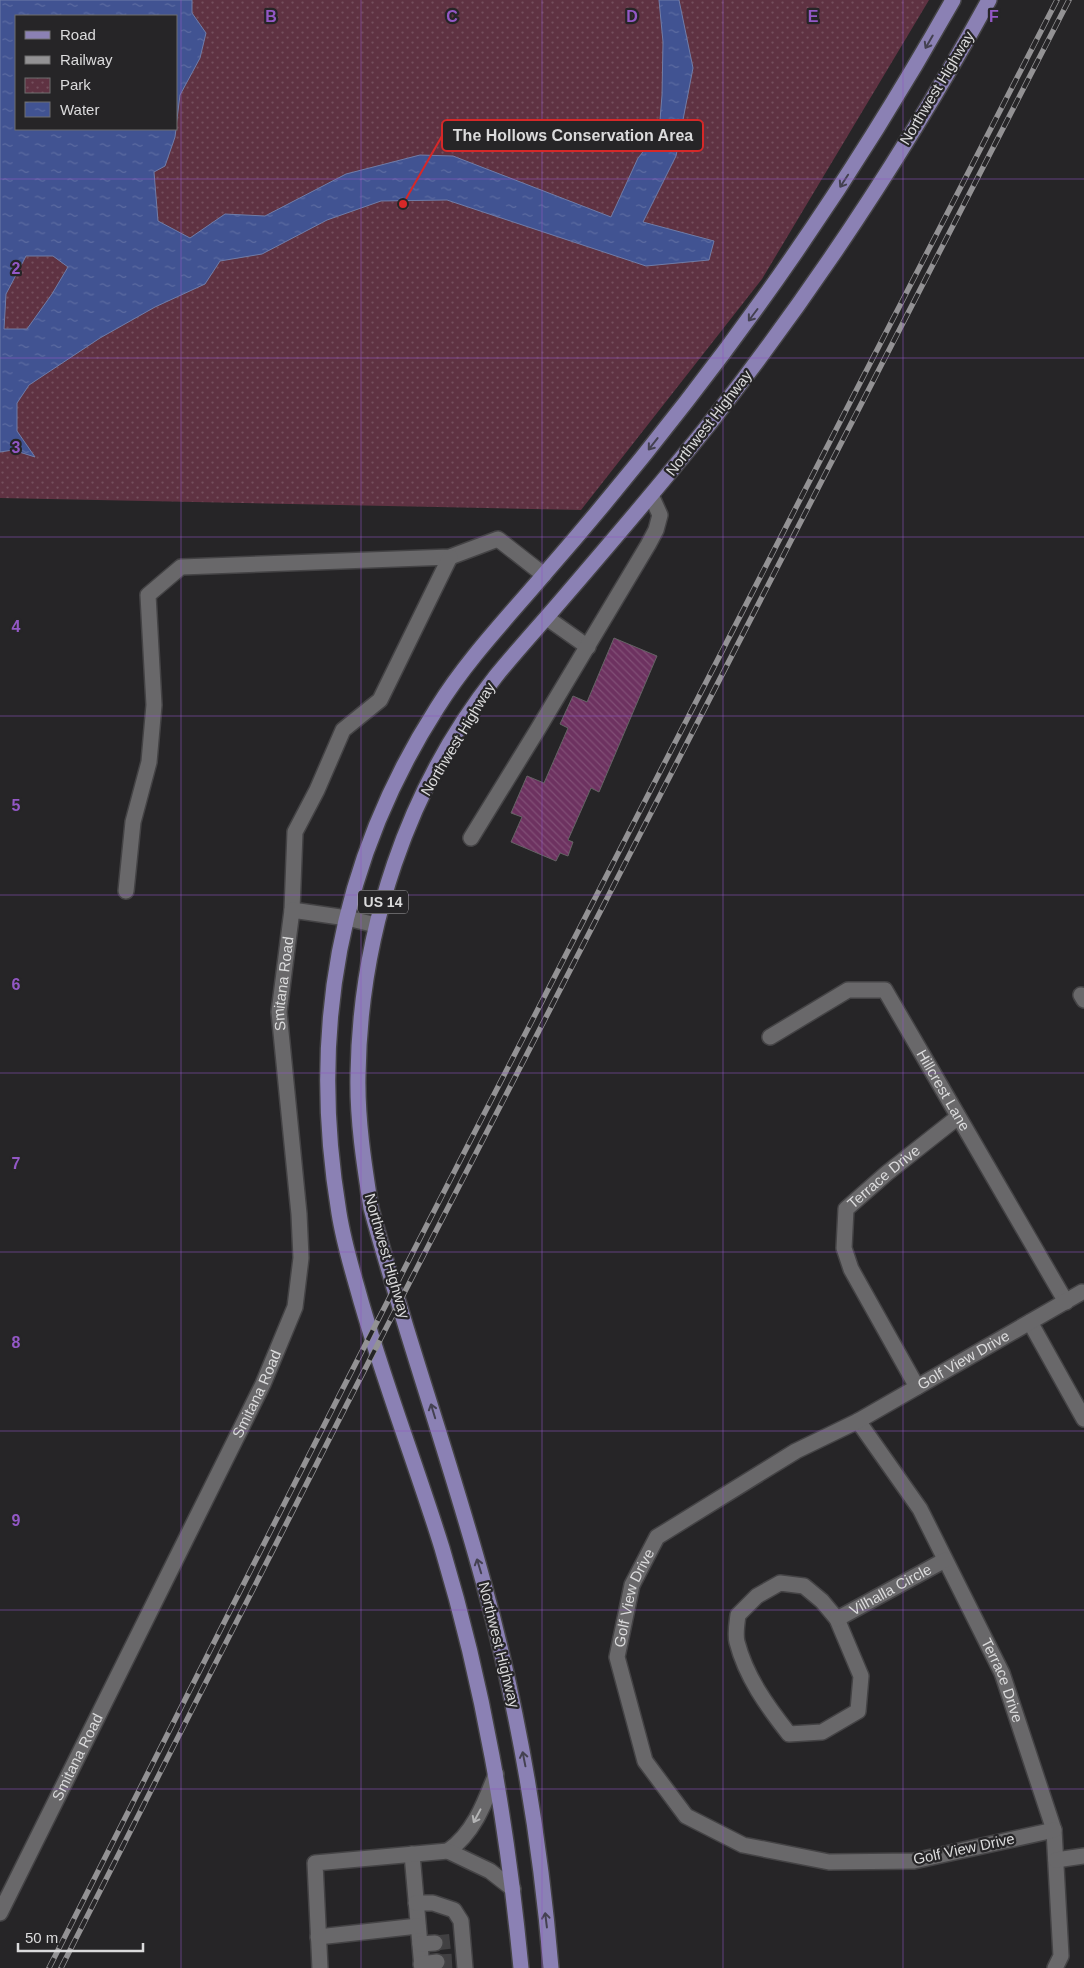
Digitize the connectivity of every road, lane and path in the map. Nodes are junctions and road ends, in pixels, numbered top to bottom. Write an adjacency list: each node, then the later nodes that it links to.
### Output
1 (953, 0): 5 (main road, Northwest Highway / US 14, one-way to 5)
2 (989, 0): 3 (main road, Northwest Highway / US 14)
3 (651, 495): 6 (main road, Northwest Highway / US 14); 7 (street)
4 (450, 556): 5 (street); 9 (street); 10 (street, Smitana Road)
5 (544, 575): 11 (main road, Northwest Highway / US 14)
6 (547, 618): 7 (street); 12 (main road, Northwest Highway / US 14)
7 (588, 646): 8 (street)
8 (471, 838)
9 (126, 891)
10 (292, 910): 11 (street); 31 (street, Smitana Road)
11 (347, 918): 12 (street); 23 (main road, Northwest Highway / US 14)
12 (376, 925): 40 (main road, Northwest Highway / US 14, one-way to 12)
13 (770, 1037): 14 (street, Hillcrest Lane)
14 (958, 1117): 16 (street, Hillcrest Lane); 18 (street, Terrace Drive)
15 (1082, 1292): 16 (street, Golf View Drive)
16 (1066, 1302): 17 (street, Golf View Drive)
17 (1030, 1322): 18 (street, Golf View Drive); 19 (street)
18 (917, 1387): 20 (street, Golf View Drive)
19 (1084, 1419)
20 (858, 1421): 21 (street, Terrace Drive); 24 (street, Golf View Drive)
21 (945, 1560): 22 (street, Vilhalla Circle); 24 (street, Terrace Drive)
22 (837, 1619): 22 (street, Vilhalla Circle)
23 (496, 1774): 25 (street, one-way to 25); 29 (main road, Northwest Highway / US 14)
24 (1054, 1830): 28 (street, Terrace Drive)
25 (448, 1851): 26 (street); 29 (street)
26 (412, 1854): 30 (street); 33 (street)
27 (1084, 1856): 28 (street)
28 (1056, 1860): 41 (street, Terrace Drive)
29 (512, 1889): 39 (main road, Northwest Highway / US 14)
30 (416, 1903): 32 (street); 36 (street)
31 (0, 1914)
32 (418, 1926): 33 (street); 35 (street)
33 (318, 1937): 38 (street)
34 (435, 1943): 35 (street)
35 (420, 1944): 37 (street)
36 (462, 1963)
37 (427, 1965)
38 (320, 1968)
39 (521, 1968)
40 (552, 1968)
41 (1055, 1968)

